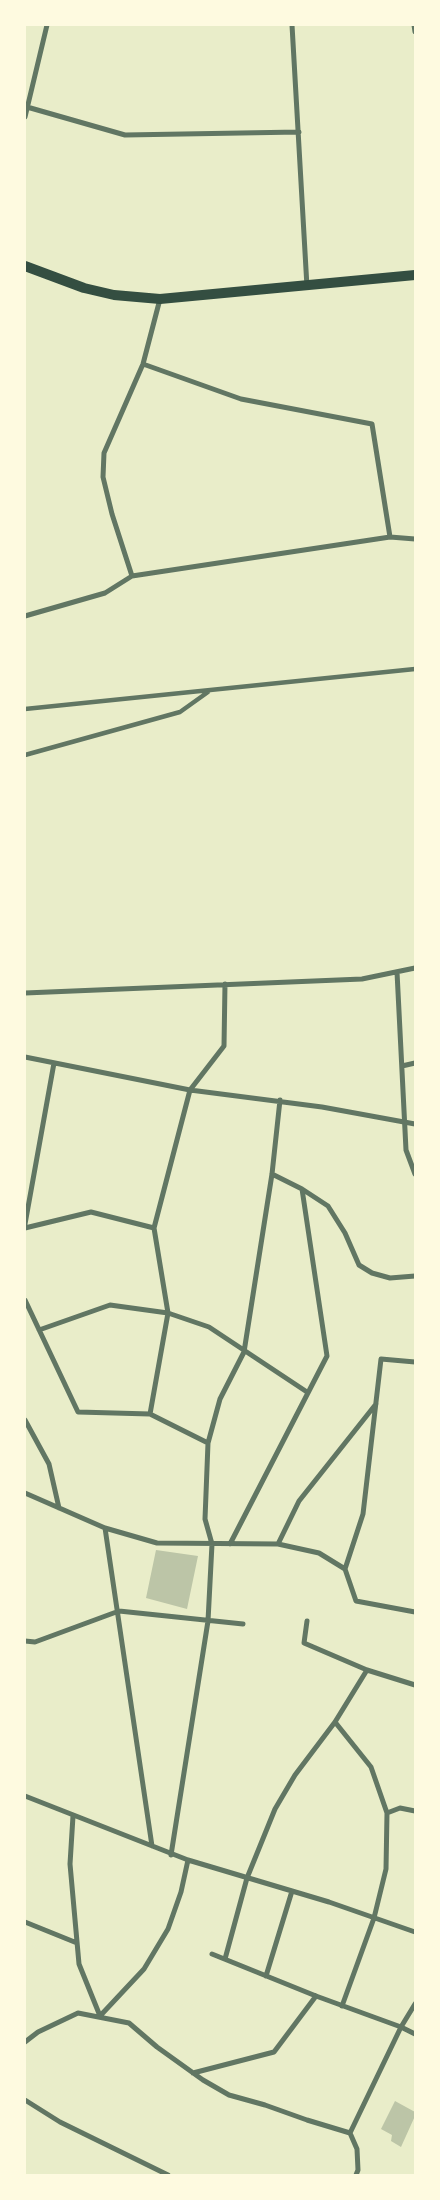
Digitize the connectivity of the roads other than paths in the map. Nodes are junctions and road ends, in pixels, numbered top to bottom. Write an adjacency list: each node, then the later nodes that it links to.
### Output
1 (47, 25): 5 (street)
2 (292, 25): 7 (street)
3 (414, 25): 4 (street)
4 (415, 32)
5 (28, 107): 6 (street); 7 (street)
6 (25, 117)
7 (299, 132): 10 (street)
8 (25, 266): 11 (main road)
9 (415, 276): 10 (main road)
10 (307, 287): 11 (main road)
11 (160, 299): 12 (street)
12 (143, 364): 13 (street); 15 (street)
13 (390, 537): 14 (street); 15 (street)
14 (415, 540)
15 (132, 576): 16 (street)
16 (25, 616)
17 (415, 669): 18 (street)
18 (209, 692): 19 (street); 20 (street)
19 (25, 709)
20 (25, 755)
21 (415, 968): 22 (street)
22 (397, 972): 23 (street); 28 (street)
23 (225, 984): 24 (street); 29 (street)
24 (25, 993)
25 (25, 1057): 26 (street)
26 (54, 1063): 29 (street); 36 (street)
27 (415, 1063): 28 (street)
28 (402, 1066): 31 (street)
29 (190, 1090): 30 (street); 38 (street)
30 (280, 1100): 31 (street); 34 (street)
31 (405, 1123): 32 (street); 33 (street)
32 (415, 1124)
33 (415, 1173)
34 (272, 1174): 35 (street); 44 (street)
35 (302, 1189): 39 (street); 46 (street)
36 (25, 1224)
37 (25, 1228): 38 (street)
38 (154, 1228): 42 (street)
39 (415, 1276)
40 (25, 1300): 41 (street)
41 (27, 1309): 43 (street)
42 (168, 1313): 43 (street); 44 (street); 48 (street)
43 (39, 1330): 48 (street)
44 (244, 1352): 46 (street); 50 (street)
45 (415, 1362): 47 (street)
46 (307, 1392): 55 (street)
47 (376, 1404): 56 (street); 57 (street)
48 (150, 1414): 50 (street)
49 (25, 1420): 52 (street)
50 (208, 1443): 54 (street)
51 (25, 1493): 52 (street)
52 (58, 1508): 53 (street)
53 (105, 1528): 54 (street); 58 (street)
54 (212, 1544): 55 (street); 60 (street)
55 (230, 1544): 56 (street)
56 (278, 1544): 57 (street)
57 (345, 1569): 59 (street)
58 (118, 1611): 60 (street); 63 (street); 71 (street)
59 (415, 1612)
60 (208, 1621): 62 (street); 72 (street)
61 (307, 1621): 64 (street)
62 (243, 1624)
63 (25, 1642)
64 (367, 1670): 65 (street); 66 (street)
65 (415, 1685)
66 (335, 1722): 69 (street); 74 (street)
67 (25, 1796): 70 (street)
68 (415, 1810): 69 (street)
69 (387, 1813): 76 (street)
70 (73, 1816): 71 (street); 79 (street)
71 (152, 1846): 72 (street)
72 (171, 1854): 73 (street)
73 (188, 1860): 74 (street); 86 (street)
74 (247, 1878): 75 (street); 81 (street)
75 (292, 1891): 76 (street); 82 (street)
76 (374, 1918): 78 (street); 85 (street)
77 (25, 1922): 79 (street)
78 (415, 1932)
79 (77, 1943): 86 (street)
80 (212, 1954): 81 (street)
81 (225, 1960): 82 (street)
82 (266, 1976): 83 (street)
83 (316, 1996): 85 (street); 90 (street)
84 (415, 2004): 87 (street)
85 (342, 2006): 87 (street)
86 (100, 2016): 89 (street); 90 (street)
87 (401, 2027): 88 (street); 92 (street)
88 (415, 2034)
89 (25, 2042)
90 (193, 2073): 92 (street)
91 (25, 2100): 93 (street)
92 (350, 2133): 94 (street)
93 (168, 2175)
94 (356, 2175)

